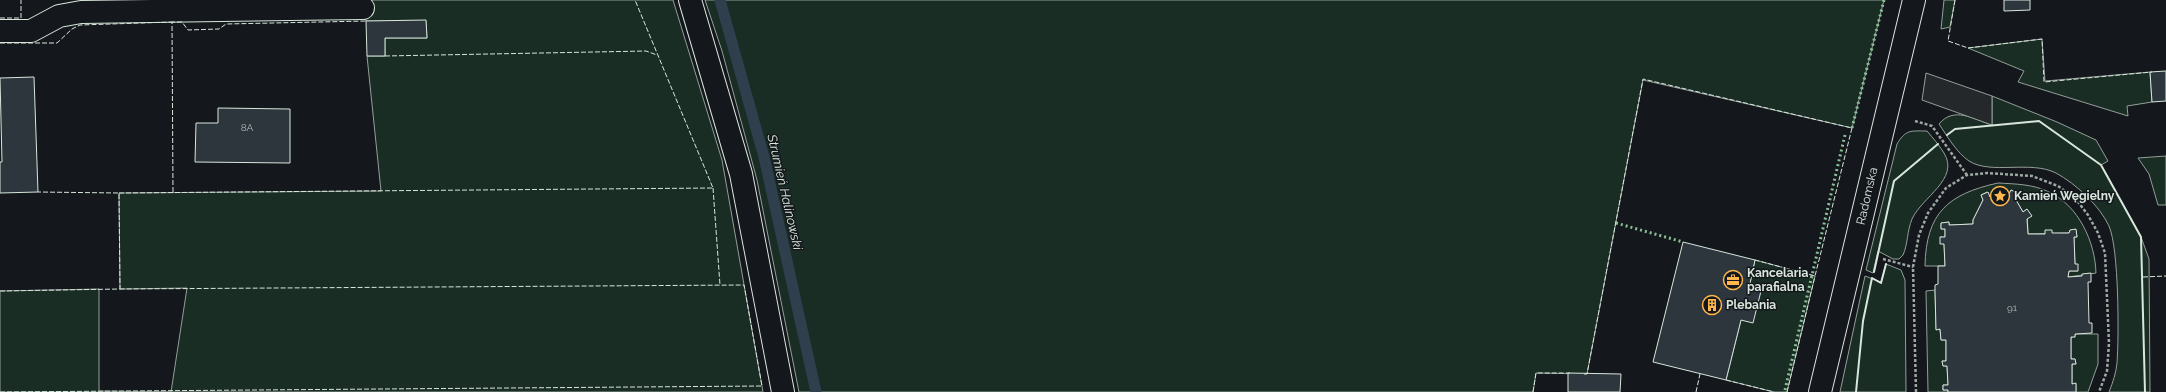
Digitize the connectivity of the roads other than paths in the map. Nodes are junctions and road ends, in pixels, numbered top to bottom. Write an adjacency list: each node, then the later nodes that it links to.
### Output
1 (690, 0): 5 (street)
2 (1914, 0): 6 (street, Radomska)
3 (363, 8): 4 (street)
4 (0, 31)
5 (782, 392)
6 (1820, 392)

